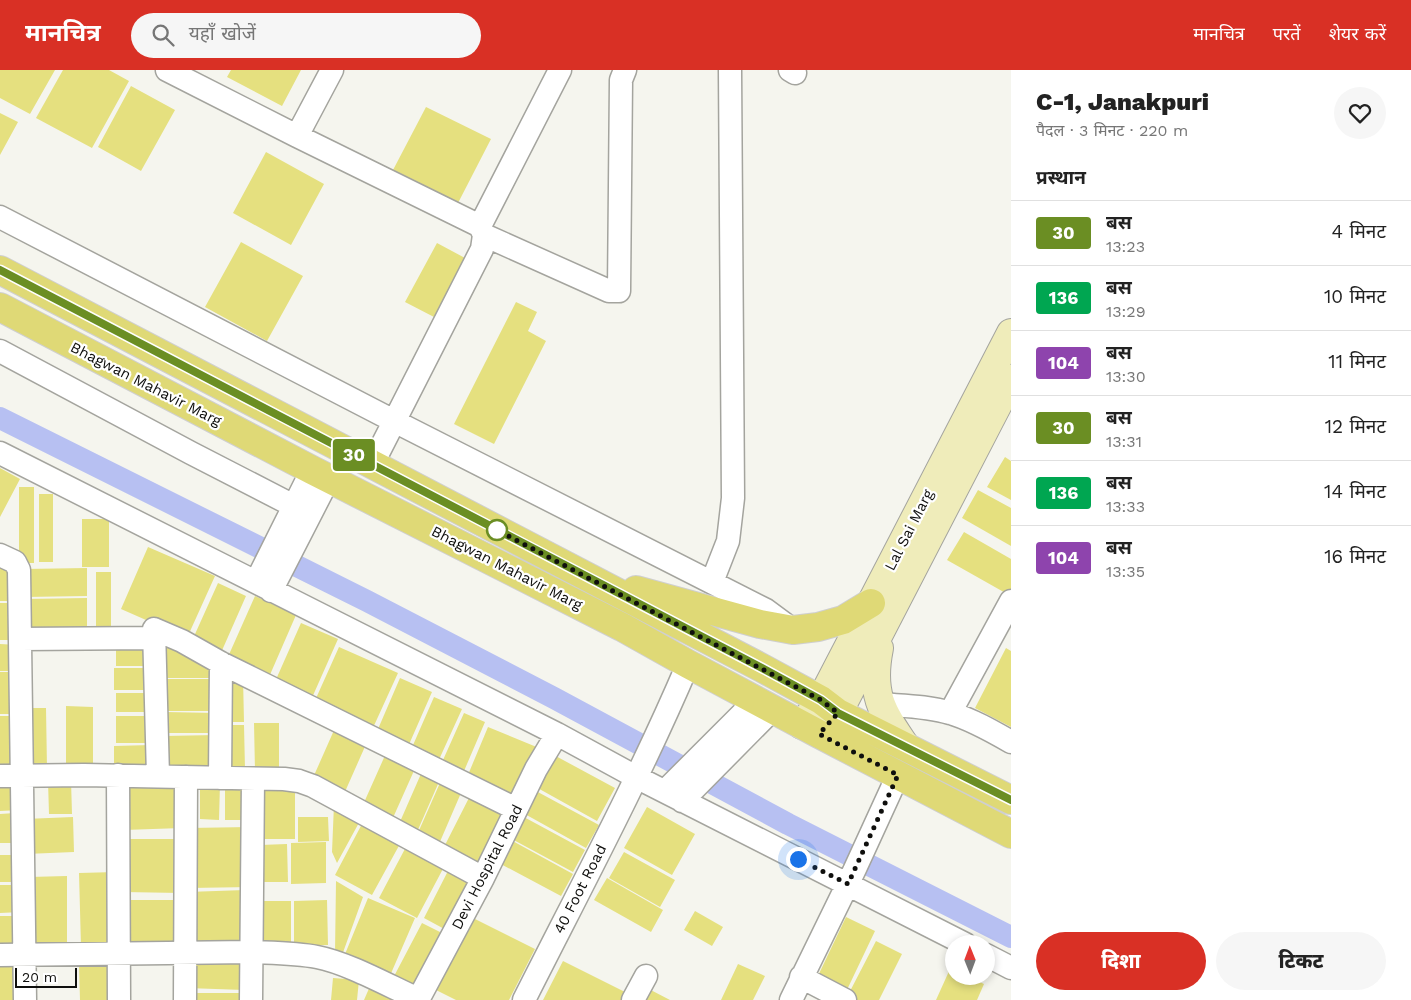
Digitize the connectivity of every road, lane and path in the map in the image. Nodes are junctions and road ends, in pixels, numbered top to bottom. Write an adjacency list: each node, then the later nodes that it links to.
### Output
1 (167, 70): 6 (street)
2 (332, 70): 6 (street)
3 (560, 70): 8 (street)
4 (625, 70): 8 (street)
5 (730, 70): 22 (street)
6 (297, 136): 8 (street)
7 (0, 217): 14 (street)
8 (482, 230): 14 (street)
9 (0, 270): 16 (main road, Bhagwan Mahavir Marg)
10 (0, 308): 17 (main road, Bhagwan Mahavir Marg)
11 (1011, 333): 24 (street, Lal Sai Marg)
12 (0, 352): 18 (street)
13 (1011, 379): 24 (street, Lal Sai Marg)
14 (394, 421): 16 (street); 22 (street)
15 (0, 453): 21 (street)
16 (372, 464): 20 (main road, Bhagwan Mahavir Marg)
17 (320, 474): 18 (street); 29 (main road, Bhagwan Mahavir Marg)
18 (296, 516): 21 (street)
19 (0, 555): 27 (street)
20 (584, 575): 25 (main road); 32 (main road, Bhagwan Mahavir Marg)
21 (267, 579): 35 (street)
22 (712, 582): 25 (street)
23 (1011, 600): 33 (street)
24 (877, 615): 25 (main road); 30 (street); 32 (street, Lal Sai Marg)
25 (793, 630)
26 (155, 638): 27 (street); 28 (street); 41 (street)
27 (20, 639): 40 (street)
28 (221, 663): 43 (street); 47 (street)
29 (694, 667): 31 (main road, Bhagwan Mahavir Marg); 45 (street, 40 Foot Road)
30 (880, 704): 33 (street); 37 (street)
31 (765, 705): 34 (main road, Bhagwan Mahavir Marg); 45 (street)
32 (830, 707): 34 (street, Lal Sai Marg); 37 (main road, Bhagwan Mahavir Marg)
33 (950, 713): 36 (street)
34 (811, 729): 39 (main road, Bhagwan Mahavir Marg)
35 (557, 734): 45 (street); 47 (street, Devi Hospital Road)
36 (1011, 742)
37 (906, 747): 46 (main road, Bhagwan Mahavir Marg)
38 (118, 775): 40 (street); 41 (street); 54 (street)
39 (898, 775): 48 (main road, Bhagwan Mahavir Marg); 50 (street)
40 (11, 776): 56 (street)
41 (158, 776): 42 (street)
42 (186, 776): 43 (street); 53 (street)
43 (220, 778): 44 (street)
44 (253, 779): 49 (street); 52 (street)
45 (663, 783): 50 (street); 66 (street, 40 Foot Road)
46 (1011, 800)
47 (516, 809): 49 (street, Devi Hospital Road)
48 (1011, 834)
49 (483, 878): 65 (street, Devi Hospital Road)
50 (851, 878): 51 (street); 60 (street)
51 (949, 935)
52 (251, 952): 53 (street); 64 (street); 65 (street)
53 (185, 953): 54 (street); 63 (street)
54 (120, 954): 56 (street); 62 (street)
55 (0, 955): 56 (street)
56 (25, 955): 61 (street)
57 (995, 960): 58 (street)
58 (1011, 968)
59 (646, 976): 67 (street)
60 (801, 978): 68 (street); 69 (street)
61 (25, 1000)
62 (120, 1000)
63 (186, 1000)
64 (252, 1000)
65 (418, 1000)
66 (524, 1000)
67 (634, 1000)
68 (791, 1000)
69 (844, 1000)

